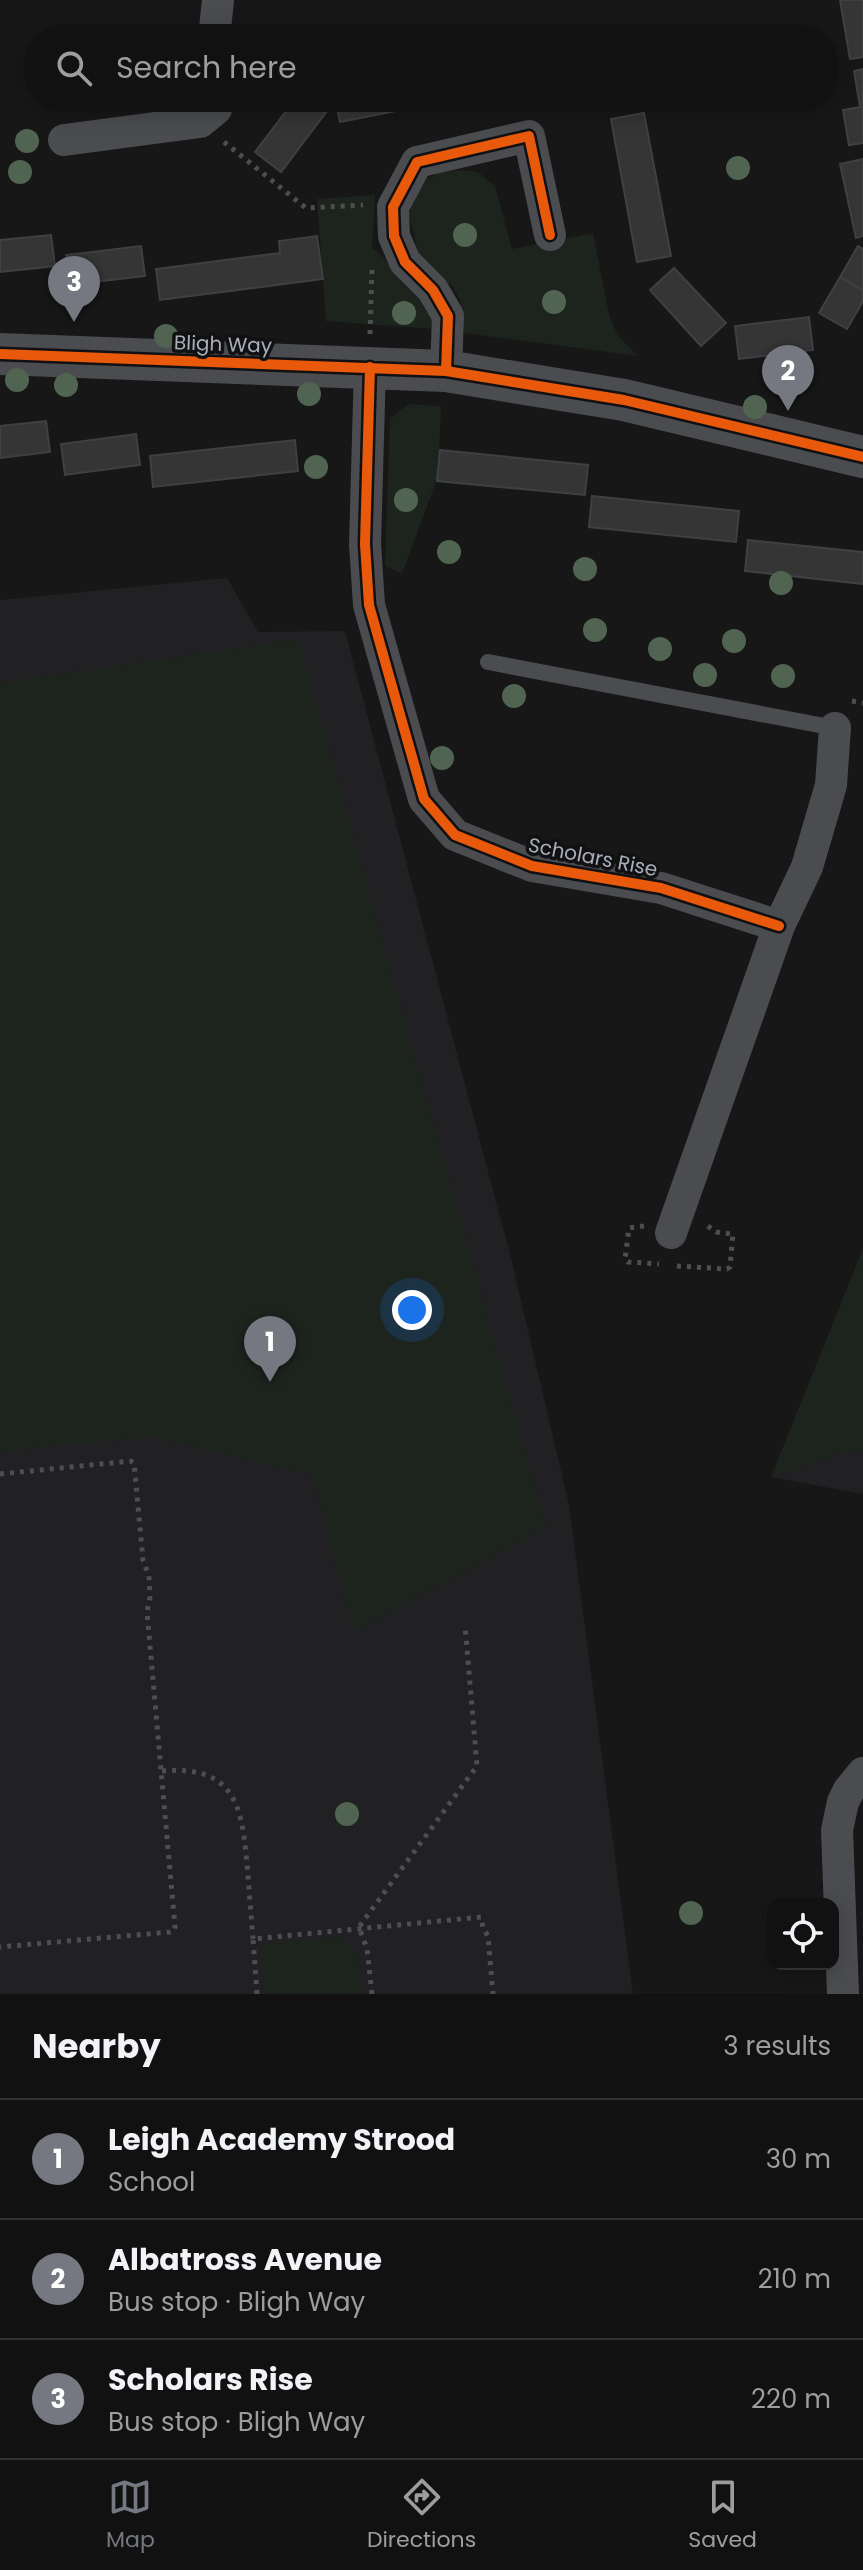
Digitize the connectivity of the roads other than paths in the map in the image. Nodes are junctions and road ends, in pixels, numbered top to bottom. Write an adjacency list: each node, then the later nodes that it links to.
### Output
1 (218, 0): 2 (street)
2 (215, 24)
3 (212, 112): 4 (street)
4 (64, 140)
5 (550, 235): 8 (street)
6 (370, 352): 7 (street, Bligh Way); 8 (street, Bligh Way); 12 (street, Scholars Rise)
7 (0, 354)
8 (446, 371): 9 (street, Bligh Way)
9 (863, 457)
10 (488, 662): 11 (lane)
11 (821, 725): 12 (street)
12 (779, 926): 13 (street)
13 (671, 1233)
14 (863, 1773): 15 (street)
15 (843, 1994)

